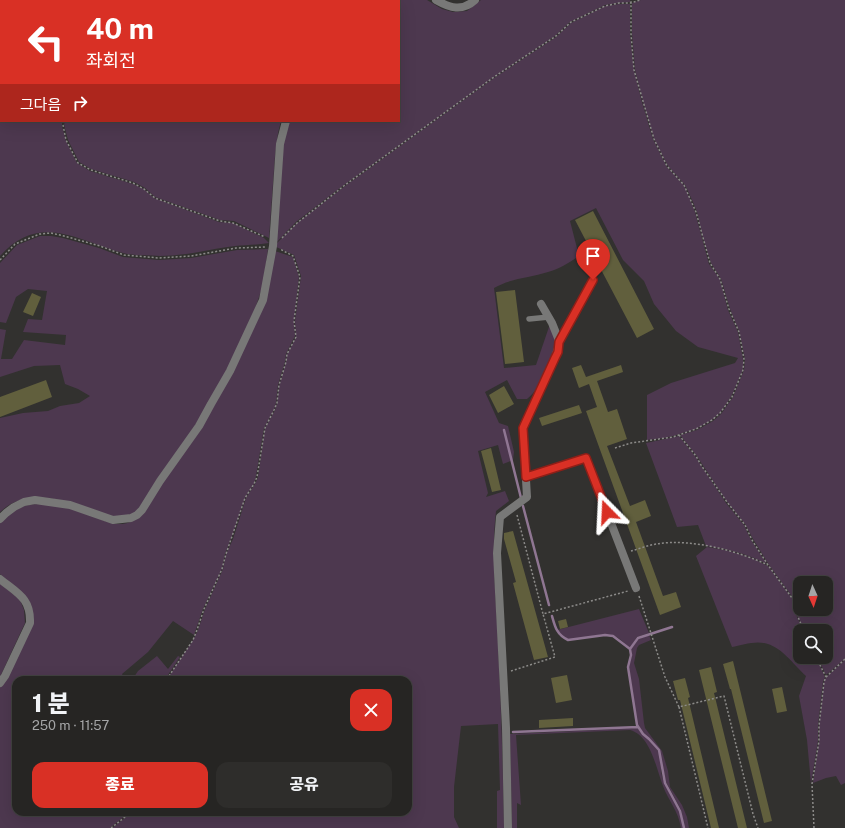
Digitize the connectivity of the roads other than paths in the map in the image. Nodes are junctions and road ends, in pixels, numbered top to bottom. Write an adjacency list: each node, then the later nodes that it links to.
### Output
1 (436, 0): 2 (street)
2 (475, 0)
3 (286, 122): 10 (street)
4 (593, 280): 8 (lane)
5 (541, 304): 6 (street)
6 (549, 317): 7 (lane); 8 (street)
7 (529, 319)
8 (559, 342): 9 (street)
9 (526, 477): 12 (street); 14 (street)
10 (0, 519)
11 (0, 578): 13 (street)
12 (636, 588)
13 (0, 683)
14 (508, 828)

